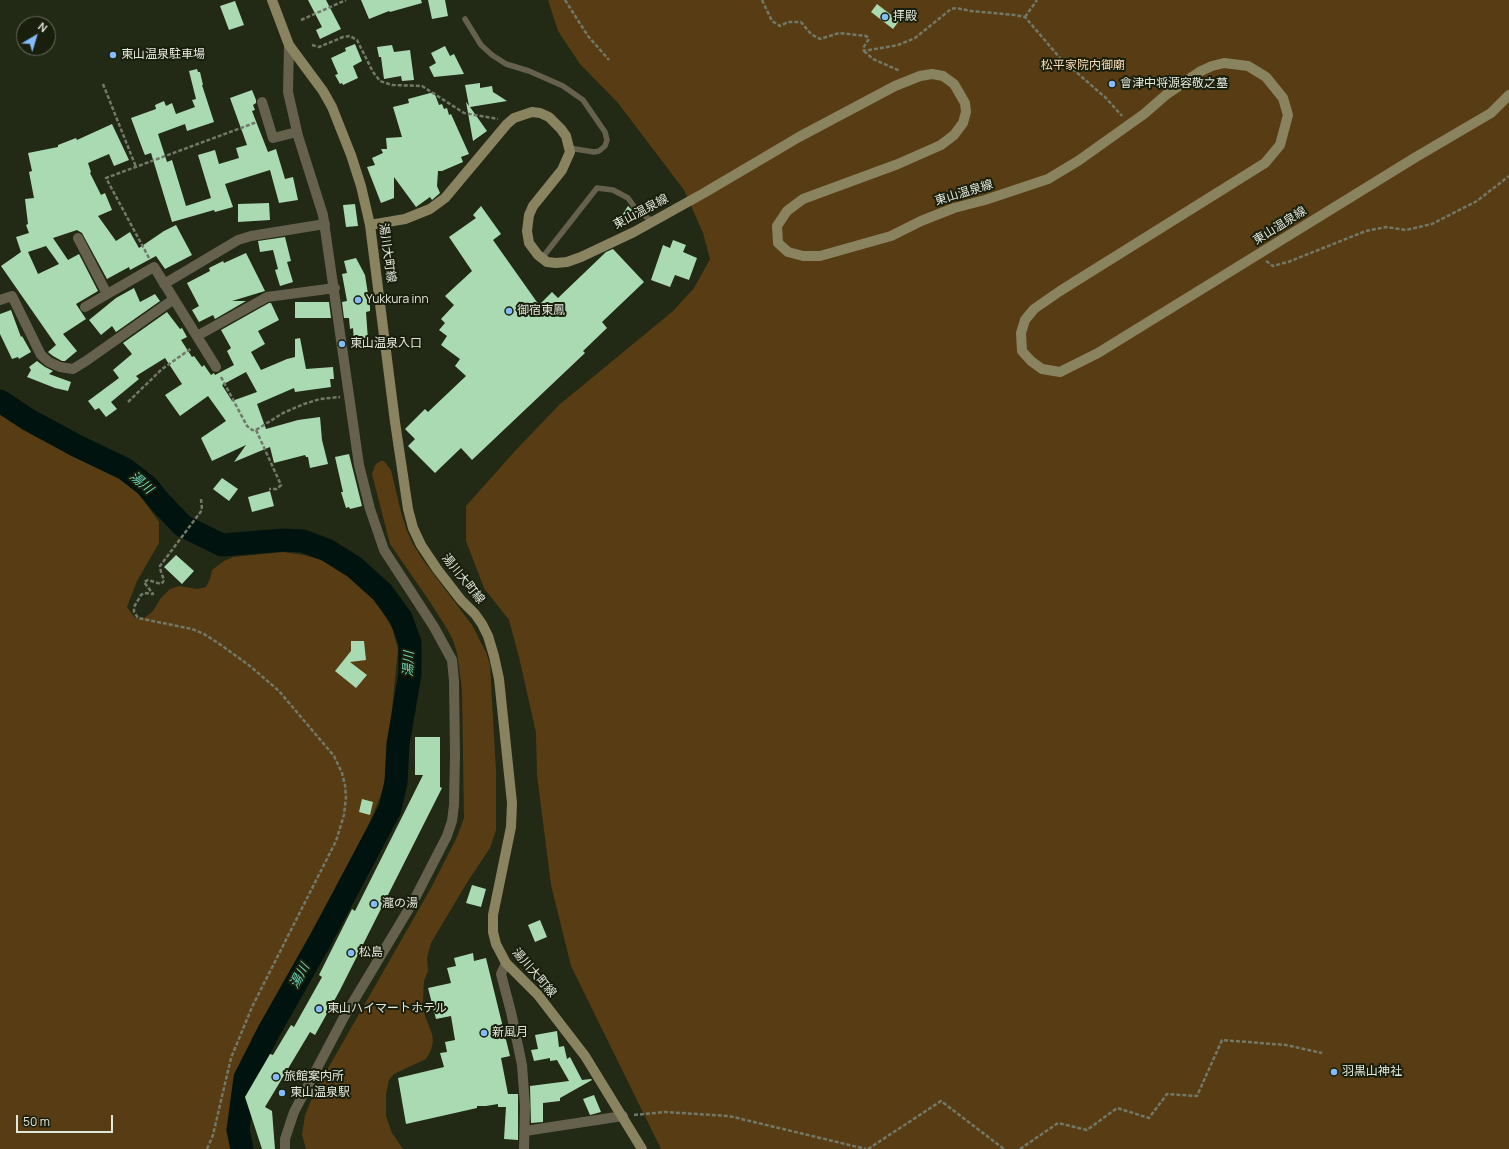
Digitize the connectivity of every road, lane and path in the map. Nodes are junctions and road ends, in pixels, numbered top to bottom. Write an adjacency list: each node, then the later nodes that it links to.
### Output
1 (272, 0): 9 (main road, 湯川大町線)
2 (346, 0): 8 (path)
3 (565, 0): 12 (path)
4 (762, 0): 11 (path)
5 (1038, 0): 6 (path)
6 (1025, 17): 11 (path); 17 (path)
7 (465, 19): 21 (lane)
8 (301, 20)
9 (290, 45): 20 (street); 26 (main road, 湯川大町線)
10 (312, 45): 19 (path)
11 (864, 51): 13 (path)
12 (609, 60)
13 (897, 77)
14 (102, 84): 22 (path)
15 (1509, 95): 28 (main road, 東山温泉線)
16 (262, 102): 18 (street)
17 (1122, 116)
18 (267, 118): 20 (street); 22 (path)
19 (510, 122): 21 (main road); 26 (main road)
20 (297, 132): 25 (street)
21 (569, 148): 29 (main road)
22 (136, 167): 30 (path)
23 (1509, 176): 28 (path)
24 (653, 222): 28 (main road, 東山温泉線); 29 (main road, 東山温泉線); 29 (lane)
25 (325, 224): 31 (street); 32 (street)
26 (370, 225): 44 (main road, 湯川大町線)
27 (78, 238): 33 (street)
28 (1257, 255)
29 (542, 258)
30 (154, 267): 31 (street); 33 (street)
31 (164, 284): 34 (street)
32 (335, 288): 37 (street); 39 (street)
33 (107, 294): 36 (street)
34 (174, 299): 35 (street); 37 (street)
35 (0, 300)
36 (85, 307)
37 (199, 339): 38 (street); 40 (path)
38 (216, 367): 41 (path)
39 (350, 396): 41 (path); 49 (street)
40 (128, 402)
41 (256, 430): 42 (path)
42 (269, 489)
43 (201, 499): 48 (path)
44 (506, 963): 46 (main road, 湯川大町線); 47 (street)
45 (1322, 1053): 54 (path)
46 (623, 1116): 47 (street); 51 (main road, 湯川大町線); 52 (path)
47 (525, 1131): 50 (street)
48 (207, 1149)
49 (285, 1149)
50 (524, 1149)
51 (642, 1149)
52 (867, 1149): 53 (path)
53 (1004, 1149)
54 (1020, 1149)

